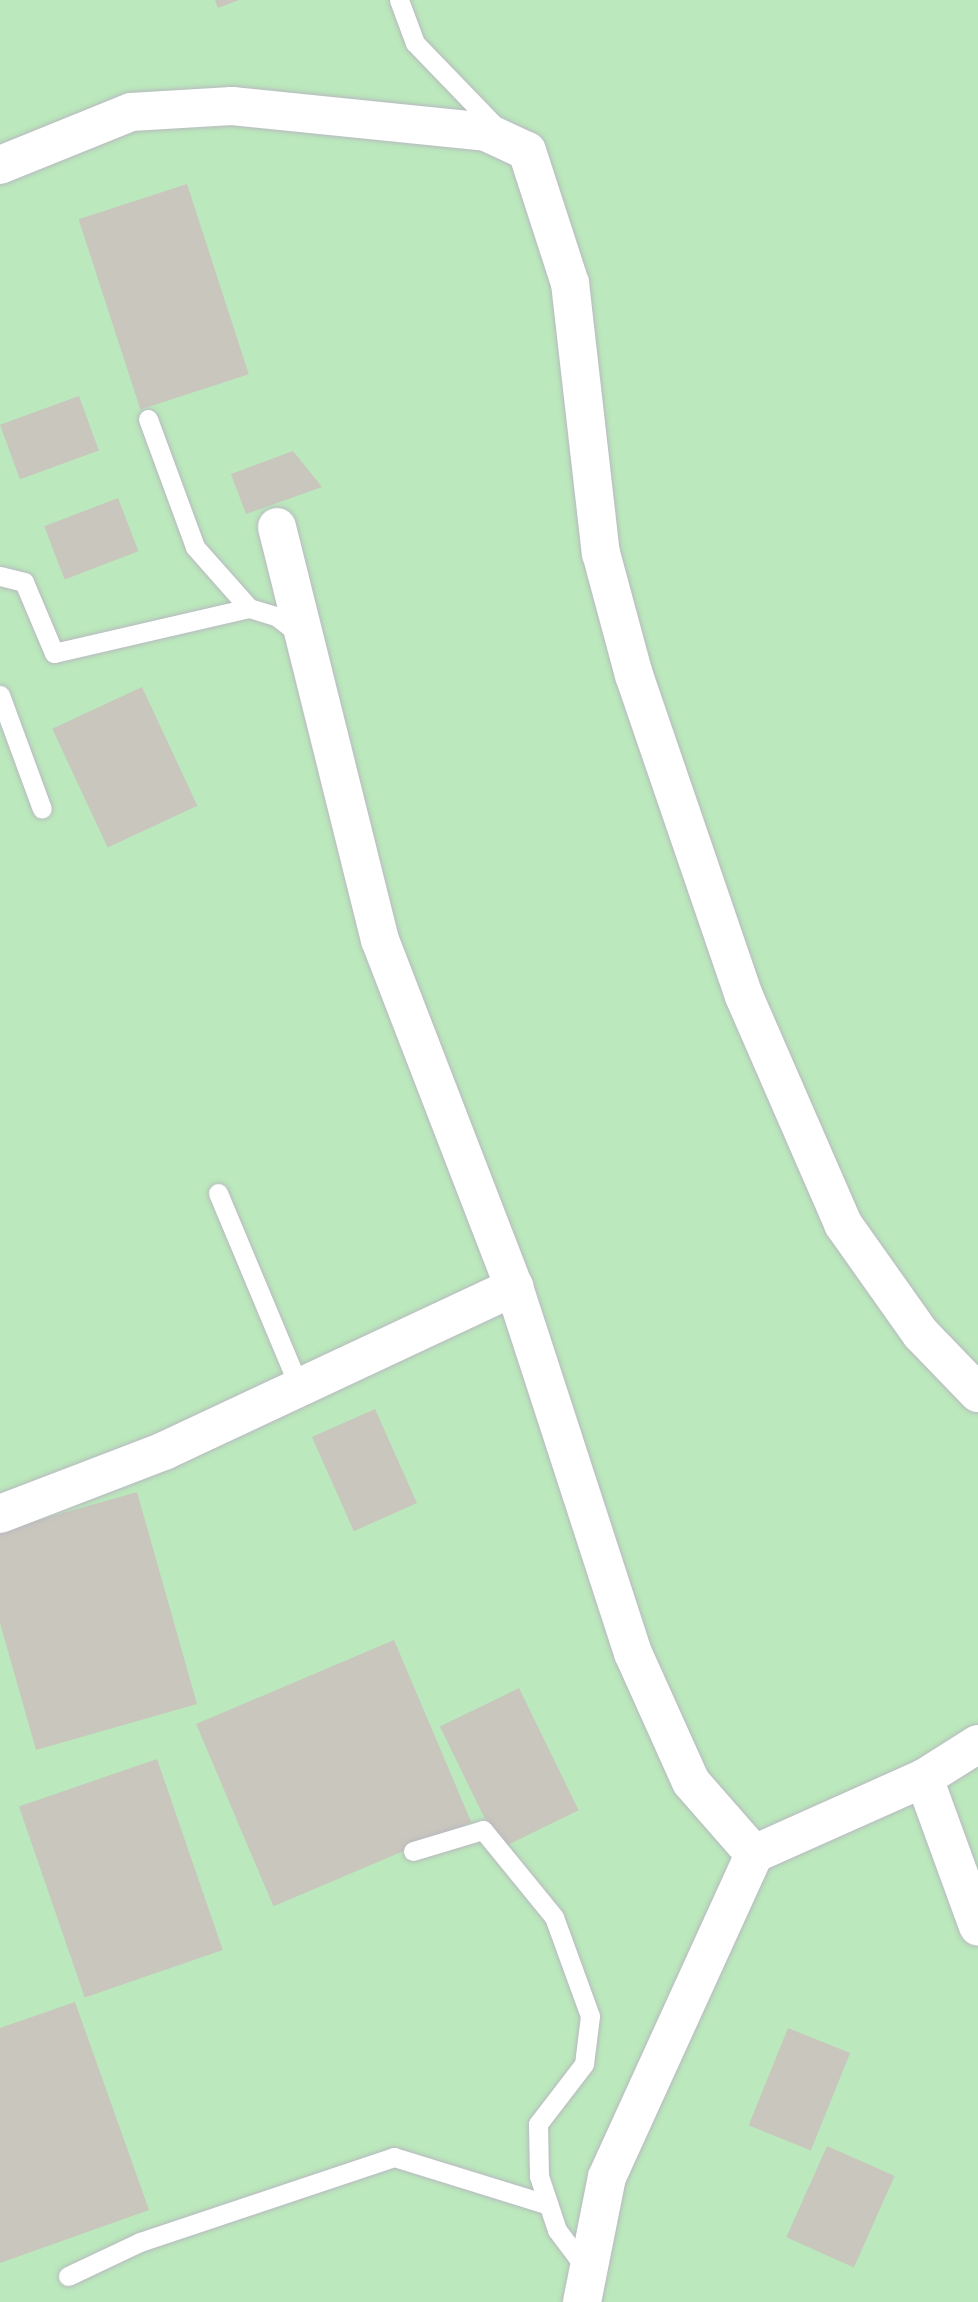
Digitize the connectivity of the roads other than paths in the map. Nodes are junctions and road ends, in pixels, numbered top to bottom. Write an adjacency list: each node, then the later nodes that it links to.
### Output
1 (399, 0): 2 (lane)
2 (507, 140): 3 (street); 14 (street)
3 (0, 165)
4 (148, 419): 7 (lane)
5 (277, 527): 8 (street)
6 (0, 576): 7 (lane)
7 (249, 608): 8 (lane)
8 (301, 636): 12 (street)
9 (0, 695): 10 (lane)
10 (42, 809)
11 (218, 1193): 13 (lane)
12 (514, 1287): 13 (street); 19 (street)
13 (299, 1388): 15 (street)
14 (978, 1393)
15 (0, 1514)
16 (978, 1744): 17 (street)
17 (924, 1778): 19 (street); 20 (street)
18 (413, 1851): 21 (lane)
19 (754, 1854): 23 (street)
20 (978, 1926)
21 (549, 2205): 22 (lane); 23 (lane)
22 (68, 2276)
23 (583, 2284)

